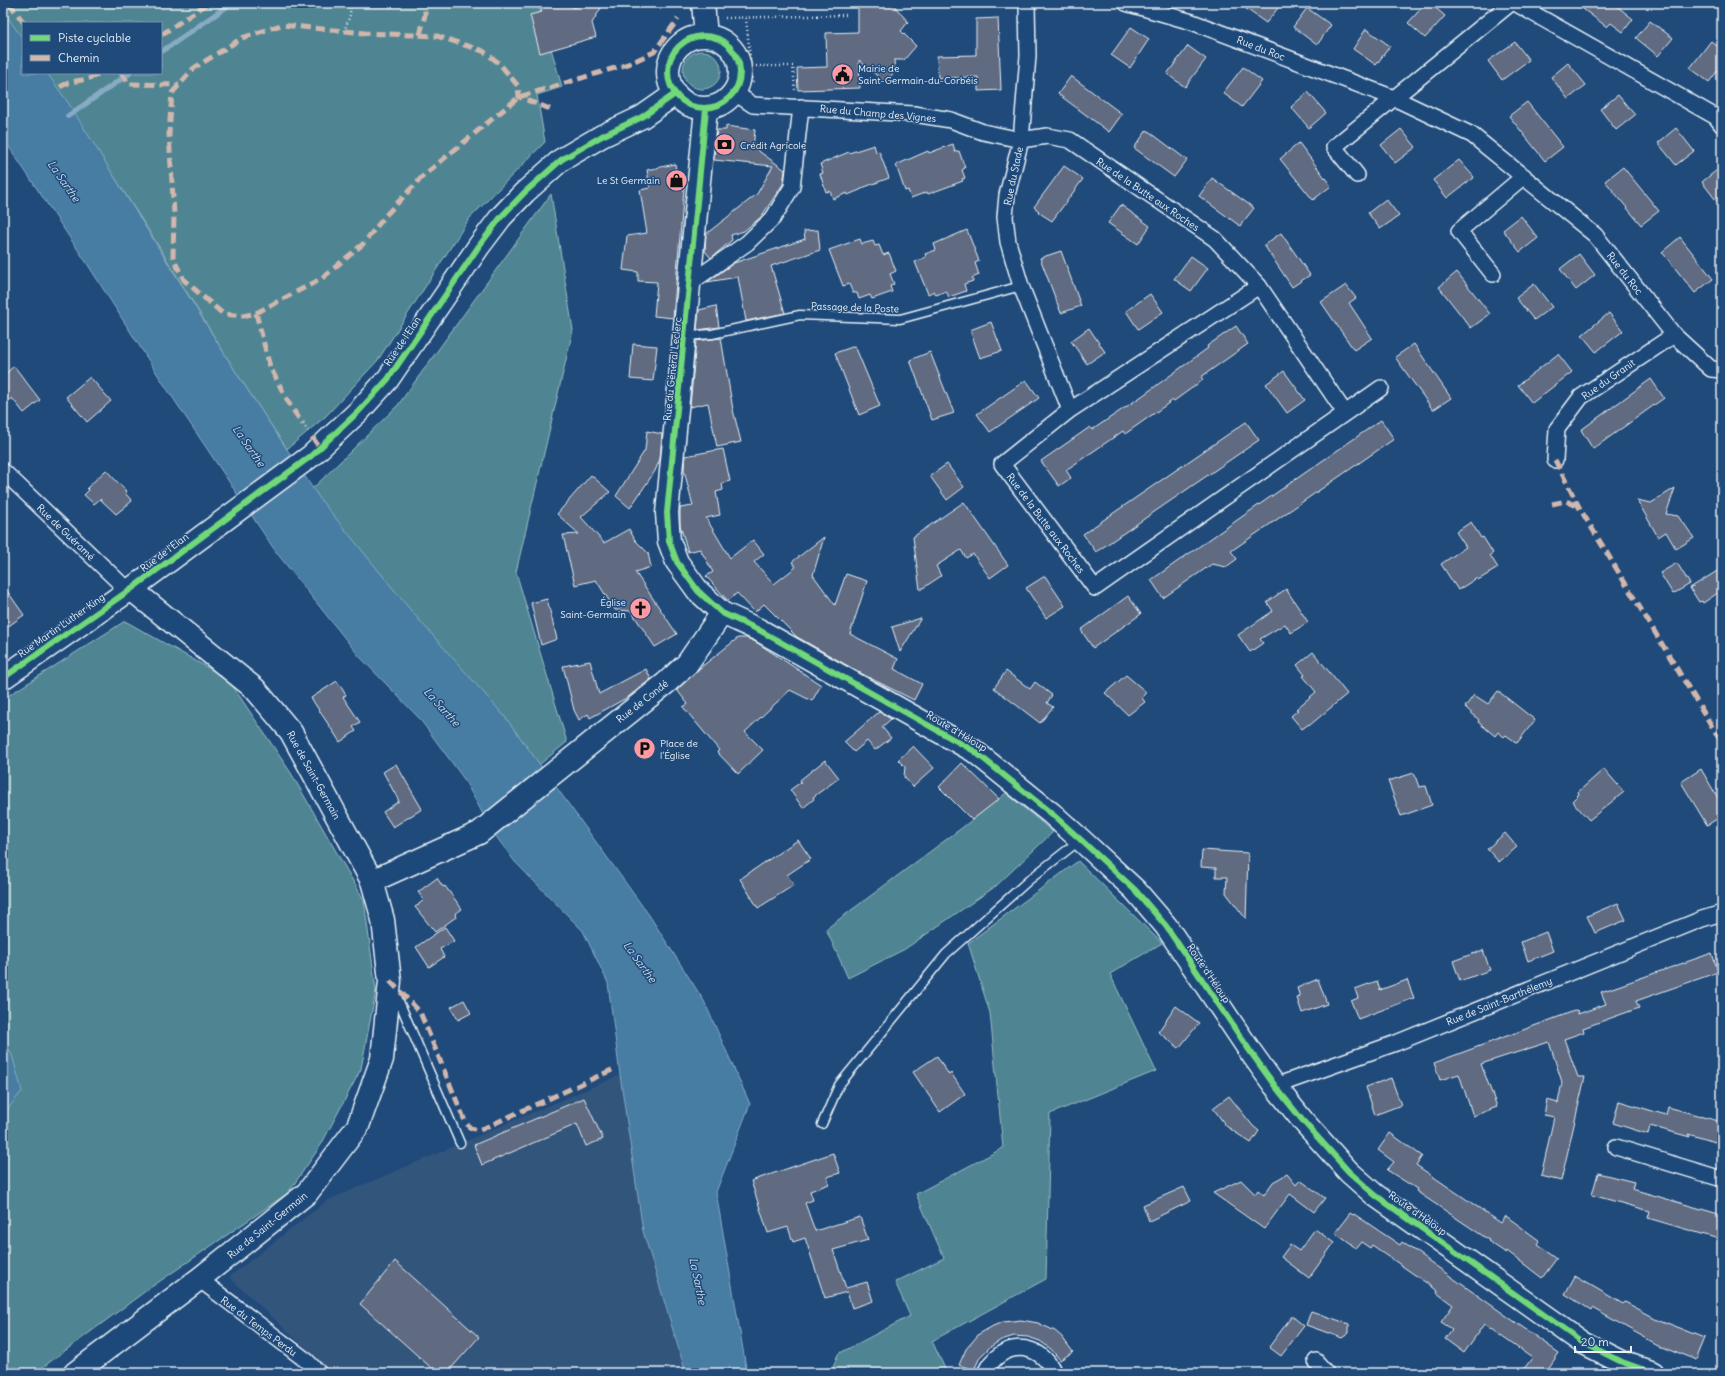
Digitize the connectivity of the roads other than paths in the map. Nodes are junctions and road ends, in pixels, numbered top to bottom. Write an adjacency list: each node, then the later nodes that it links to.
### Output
1 (703, 3): 6 (street)
2 (1027, 3): 13 (street, Rue du Stade)
3 (1126, 3): 9 (street, Rue du Roc)
4 (1511, 3): 9 (street)
5 (1515, 3): 12 (street)
6 (706, 36): 7 (street); 8 (street)
7 (675, 94): 11 (street); 28 (street, Rue de l'Elan)
8 (741, 97): 10 (street, Rue du Champ des Vignes); 11 (street)
9 (1394, 98): 14 (street); 15 (street, Rue du Roc)
10 (796, 107): 13 (street, Rue du Champ des Vignes); 17 (street)
11 (706, 109): 17 (street, Rue du Général Leclerc)
12 (1722, 125)
13 (1021, 140): 18 (street, Rue du Stade); 19 (street, Rue de la Butte aux Roches)
14 (1357, 175)
15 (1524, 176): 16 (street); 20 (street, Rue du Roc)
16 (1493, 274)
17 (690, 283): 21 (street, Rue du Général Leclerc)
18 (1021, 286): 21 (lane, Passage de la Poste); 24 (street, Rue du Stade)
19 (1259, 286): 24 (street, Rue de la Butte aux Roches); 25 (street, Rue de la Butte aux Roches)
20 (1674, 335): 22 (street, Rue du Roc); 26 (street, Rue du Granit)
21 (685, 336): 29 (street, Rue du Général Leclerc)
22 (1722, 370)
23 (1381, 388): 25 (street, Rue de la Butte aux Roches)
24 (1070, 410): 25 (street, Rue de la Butte aux Roches)
25 (1345, 413)
26 (1555, 460)
27 (3, 471): 28 (street, Rue de Guéramé)
28 (131, 589): 30 (street, Rue Martin Luther King); 32 (street, Rue de Saint-Germain)
29 (722, 613): 31 (street, Route d'Héloup); 32 (street, Rue de Condé)
30 (3, 678)
31 (1080, 840): 35 (street, Route d'Héloup); 36 (lane)
32 (372, 881): 34 (street, Rue de Saint-Germain)
33 (1722, 914): 35 (street, Rue de Saint-Barthélemy)
34 (390, 981): 37 (lane); 40 (street, Rue de Saint-Germain)
35 (1275, 1086): 47 (street, Route d'Héloup)
36 (822, 1124)
37 (460, 1144)
38 (1616, 1147): 39 (street)
39 (1722, 1179)
40 (199, 1279): 42 (street, Rue de Saint-Germain); 43 (street, Rue du Temps Perdu)
41 (1316, 1361): 46 (street)
42 (75, 1373)
43 (318, 1373)
44 (985, 1373): 45 (street)
45 (1054, 1373)
46 (1326, 1373)
47 (1653, 1373)

